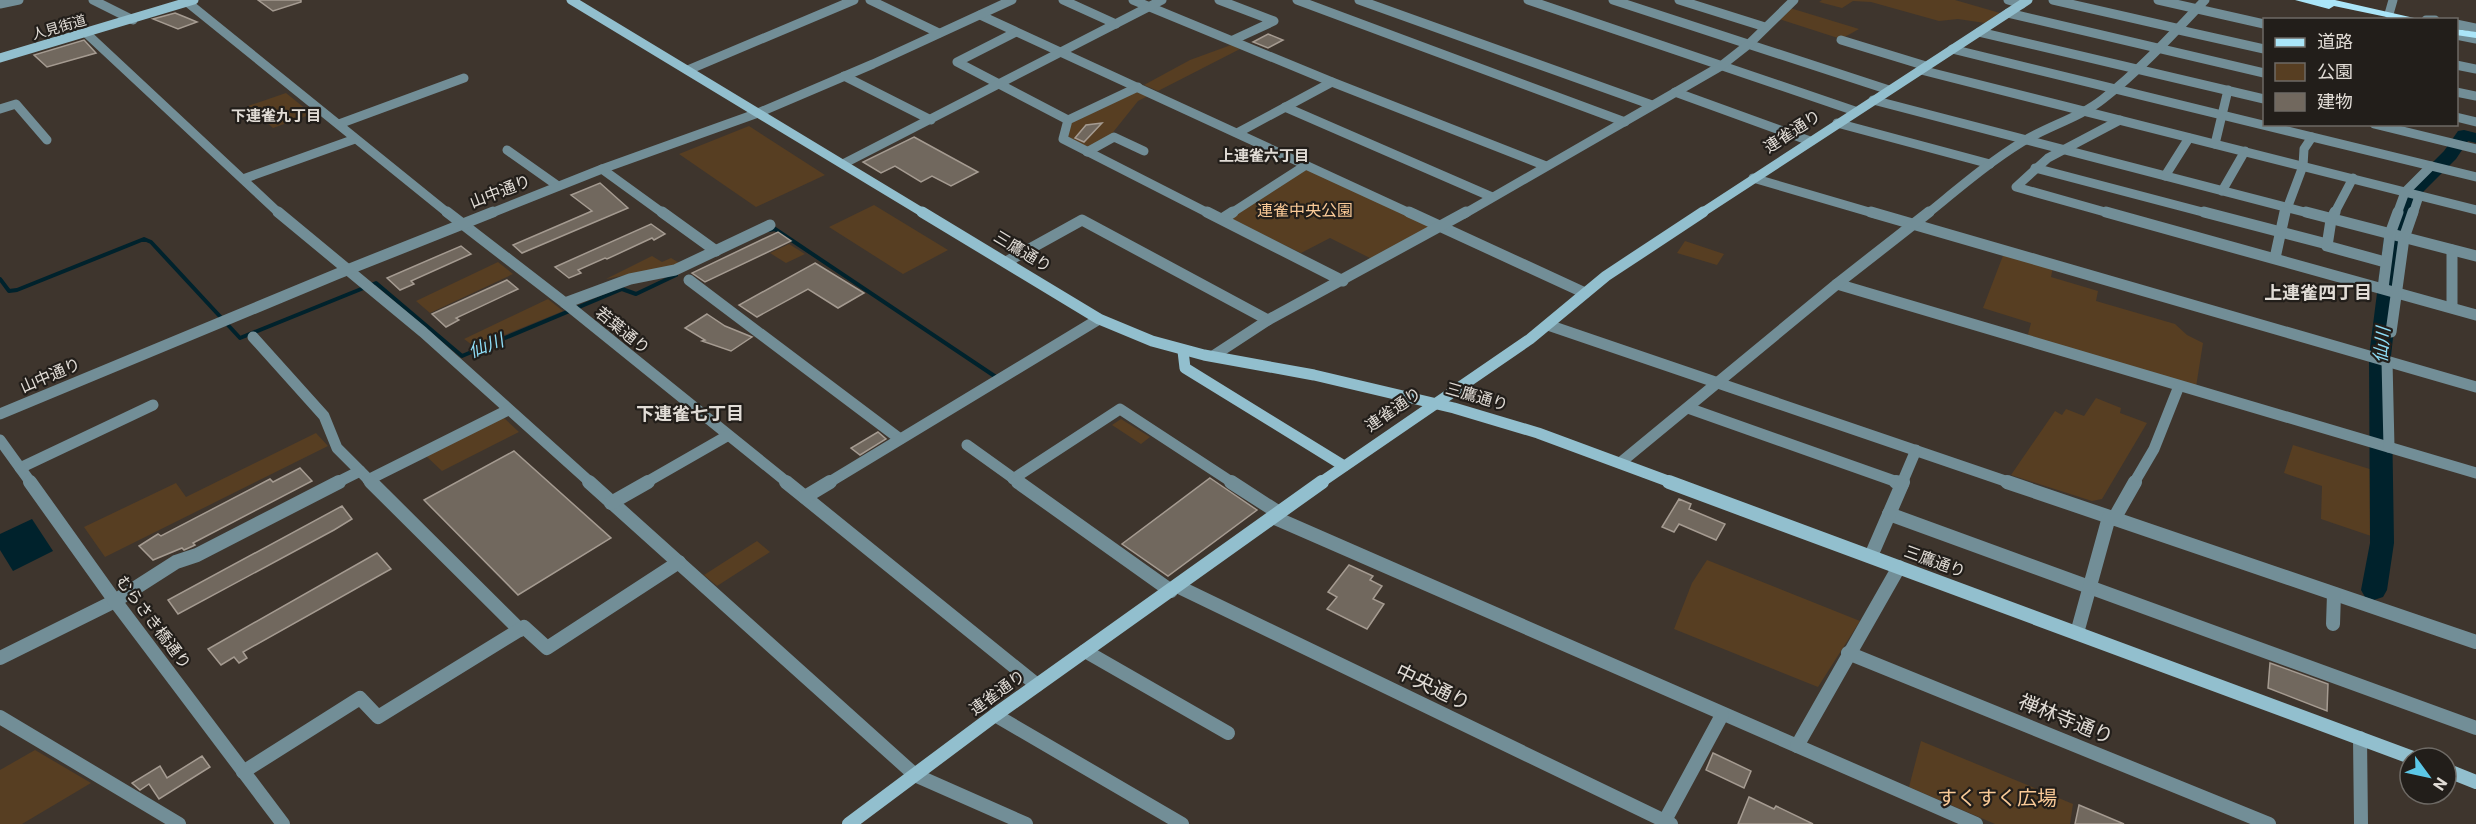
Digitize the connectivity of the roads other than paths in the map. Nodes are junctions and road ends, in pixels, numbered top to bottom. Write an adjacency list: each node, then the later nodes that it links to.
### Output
1 (19, 0): 27 (street)
2 (93, 0): 34 (street)
3 (571, 0): 58 (main road, 三鷹通り)
4 (854, 0): 58 (street)
5 (870, 0): 43 (street)
6 (1012, 0): 32 (street, 山中通り)
7 (1063, 0): 35 (street)
8 (1133, 0): 29 (street)
9 (1162, 0): 29 (street)
10 (1219, 0): 45 (street)
11 (1298, 0): 28 (street)
12 (1321, 0): 28 (street)
13 (1359, 0): 73 (street)
14 (1528, 0): 54 (street)
15 (1613, 0): 47 (street)
16 (1679, 0): 37 (street)
17 (1794, 0): 37 (street)
18 (2008, 0): 26 (street)
19 (2053, 0): 38 (street)
20 (2158, 0): 30 (street)
21 (2205, 0): 30 (street)
22 (2300, 0): 33 (main road)
23 (2321, 0): 33 (main road)
24 (2393, 0): 33 (street)
25 (190, 1): 34 (main road, 人見街道); 87 (street, 若葉通り)
26 (2025, 2): 31 (main road, 連雀通り)
27 (0, 4)
28 (1311, 5): 84 (street)
29 (1149, 6): 35 (street); 45 (street)
30 (2198, 9): 36 (street); 38 (street)
31 (2008, 13): 41 (main road, 連雀通り); 48 (street)
32 (980, 15): 40 (street); 43 (street, 山中通り)
33 (2393, 17)
34 (133, 20): 42 (main road, 人見街道)
35 (1116, 24): 51 (street)
36 (2263, 24)
37 (1765, 27): 47 (street)
38 (2179, 29): 48 (street); 50 (street)
39 (2458, 29): 44 (main road)
40 (1016, 32): 51 (street); 63 (street)
41 (1979, 32): 49 (main road, 連雀通り); 56 (street)
42 (87, 33): 52 (main road, 人見街道); 119 (street)
43 (939, 33): 60 (street, 山中通り)
44 (2476, 33)
45 (1233, 40): 62 (street)
46 (1841, 40): 55 (street)
47 (1749, 44): 54 (street); 66 (street)
48 (2160, 48): 56 (street); 59 (street)
49 (1952, 49): 55 (main road, 連雀通り); 65 (street)
50 (2263, 49)
51 (1062, 53): 63 (street); 64 (street)
52 (0, 58)
53 (2458, 65): 57 (street)
54 (1721, 66): 68 (street); 76 (street)
55 (1923, 68): 66 (main road, 連雀通り); 77 (street)
56 (2138, 69): 65 (street); 67 (street)
57 (2476, 69)
58 (688, 70): 78 (main road, 三鷹通り)
59 (2263, 73)
60 (844, 76): 78 (street, 山中通り); 81 (street)
61 (464, 78): 87 (street)
62 (1332, 82): 74 (street); 110 (street)
63 (999, 85): 81 (street); 82 (street)
64 (1138, 87): 82 (street); 92 (street)
65 (2115, 89): 77 (street); 79 (street)
66 (1889, 90): 72 (main road, 連雀通り)
67 (2228, 90): 71 (street); 79 (street)
68 (1675, 92): 73 (street); 97 (street)
69 (2458, 92): 70 (street)
70 (2476, 96)
71 (2263, 99)
72 (1873, 100): 76 (main road, 連雀通り); 98 (street)
73 (1652, 105): 84 (street)
74 (1285, 107): 92 (street); 124 (street)
75 (0, 109): 96 (street)
76 (1855, 111): 86 (main road, 連雀通り)
77 (2085, 111): 83 (street); 98 (street)
78 (758, 113): 107 (main road, 三鷹通り); 114 (street, 山中通り)
79 (2222, 115): 88 (street); 99 (street)
80 (2458, 117): 85 (street)
81 (931, 120): 107 (street)
82 (1068, 120): 106 (street)
83 (2120, 120): 94 (street); 104 (street)
84 (1625, 122): 110 (street)
85 (2476, 122)
86 (1837, 123): 97 (main road, 連雀通り); 108 (street)
87 (339, 124): 95 (street, 若葉通り)
88 (2263, 125)
89 (2267, 126): 93 (street)
90 (2390, 126): 91 (street)
91 (2407, 128): 100 (street); 101 (street)
92 (1239, 132): 109 (street)
93 (2312, 137): 111 (street); 112 (street)
94 (2189, 138): 99 (street); 115 (street)
95 (355, 139): 119 (street); 129 (street, 若葉通り)
96 (47, 140)
97 (1810, 141): 117 (main road, 連雀通り)
98 (2024, 141): 104 (street); 108 (street)
99 (2215, 144): 105 (street)
100 (2403, 144)
101 (2473, 148)
102 (507, 150): 120 (street)
103 (1144, 151): 106 (street)
104 (2064, 151): 113 (street); 115 (street)
105 (2245, 151): 111 (street); 121 (street)
106 (1087, 152): 127 (street)
107 (843, 164): 141 (main road, 三鷹通り)
108 (1990, 164): 130 (street)
109 (1306, 165): 127 (street); 132 (street)
110 (1546, 166): 124 (street)
111 (2303, 166): 118 (street); 125 (street)
112 (2431, 166): 116 (street); 122 (street)
113 (2035, 168): 133 (street); 140 (street)
114 (602, 169): 120 (street, 山中通り); 138 (street)
115 (2165, 176): 121 (street)
116 (2476, 177)
117 (1753, 178): 130 (street); 149 (main road, 連雀通り)
118 (2353, 178): 122 (street); 128 (street)
119 (243, 179): 143 (street)
120 (558, 186): 129 (street, 山中通り)
121 (2222, 191): 125 (street)
122 (2405, 192): 123 (street); 134 (street)
123 (2418, 196): 126 (street); 135 (street)
124 (1492, 197): 132 (street)
125 (2286, 207): 128 (street); 133 (street)
126 (2476, 210)
127 (1221, 219): 145 (street)
128 (2331, 220): 134 (street); 136 (street)
129 (462, 224): 143 (street, 山中通り); 151 (street, 若葉通り)
130 (1914, 224): 146 (street); 160 (street)
131 (770, 225): 138 (street)
132 (1442, 226): 145 (street); 149 (street)
133 (2280, 232): 136 (street); 140 (street)
134 (2390, 234): 135 (street); 142 (street)
135 (2403, 238): 137 (street); 148 (street)
136 (2326, 244): 142 (street)
137 (2452, 250): 139 (street); 150 (street)
138 (716, 251): 151 (street)
139 (2476, 256)
140 (2275, 258): 147 (street)
141 (1006, 262): 153 (main road, 三鷹通り); 154 (street)
142 (2385, 262): 147 (street)
143 (349, 269): 167 (street); 168 (street, 山中通り)
144 (689, 280): 170 (street)
145 (1343, 281): 154 (street)
146 (1838, 284): 161 (street); 162 (street)
147 (2383, 288): 148 (street)
148 (2397, 292): 150 (street); 156 (street)
149 (1585, 293): 155 (main road, 連雀通り)
150 (2452, 307): 152 (street)
151 (570, 308): 169 (street, 若葉通り)
152 (2476, 315)
153 (1099, 319): 158 (main road, 三鷹通り); 170 (street)
154 (1268, 320): 159 (street)
155 (1548, 325): 161 (street); 164 (main road, 連雀通り)
156 (2391, 332)
157 (253, 337): 179 (street)
158 (1183, 351): 159 (main road, 三鷹通り); 176 (main road)
159 (1213, 357): 164 (main road, 三鷹通り)
160 (2382, 360): 163 (street); 173 (street)
161 (1718, 382): 166 (street); 174 (street)
162 (2179, 386): 173 (street); 186 (street)
163 (2476, 387)
164 (1435, 402): 175 (main road, 三鷹通り); 176 (main road, 連雀通り)
165 (153, 405): 177 (street)
166 (1688, 408): 175 (street); 181 (street)
167 (507, 410): 179 (street); 183 (street)
168 (0, 414)
169 (727, 436): 182 (street, 若葉通り); 183 (street)
170 (900, 439): 182 (street)
171 (0, 440): 177 (street, むらさき橋通り)
172 (967, 445): 180 (street, 中央通り)
173 (2383, 445): 178 (street)
174 (1916, 450): 181 (street); 186 (street)
175 (1620, 463): 187 (main road, 三鷹通り)
176 (1344, 466): 185 (main road, 連雀通り)
177 (20, 468): 193 (street, むらさき橋通り)
178 (2476, 473)
179 (364, 475): 193 (street); 195 (street)
180 (1013, 479): 185 (street); 190 (street, 中央通り)
181 (1902, 484): 184 (street)
182 (805, 498): 201 (street, 若葉通り)
183 (611, 503): 188 (street)
184 (1889, 514): 187 (street); 191 (street)
185 (1276, 515): 190 (main road, 連雀通り); 203 (street)
186 (2111, 518): 191 (street); 192 (street)
187 (1871, 556): 189 (main road, 三鷹通り)
188 (679, 562): 195 (street); 211 (street)
189 (1899, 567): 196 (main road, 三鷹通り); 199 (street)
190 (1174, 588): 198 (main road, 連雀通り); 215 (street, 中央通り)
191 (2089, 589): 196 (street); 205 (street)
192 (2334, 594): 194 (street); 197 (street)
193 (116, 601): 200 (street); 210 (street, むらさき橋通り)
194 (2333, 624)
195 (520, 630): 210 (street)
196 (2077, 633): 207 (main road, 三鷹通り)
197 (2476, 642)
198 (1085, 651): 201 (main road, 連雀通り); 206 (street)
199 (1848, 653): 208 (street); 221 (street, 禅林寺通り)
200 (0, 658)
201 (1037, 685): 202 (main road, 連雀通り)
202 (995, 715): 211 (main road, 連雀通り); 219 (street)
203 (1722, 715): 208 (street); 215 (street)
204 (0, 717): 216 (street)
205 (2476, 728)
206 (1228, 734)
207 (2360, 738): 209 (main road, 三鷹通り); 222 (street)
208 (1797, 747): 220 (street)
209 (2398, 752)
210 (243, 772): 217 (street, むらさき橋通り)
211 (915, 775): 214 (main road, 連雀通り); 218 (street)
212 (2458, 775): 213 (main road)
213 (2476, 782)
214 (857, 822)
215 (1666, 823)
216 (179, 824)
217 (283, 824)
218 (1026, 824)
219 (1182, 824)
220 (1976, 824)
221 (2269, 824)
222 (2361, 824)

